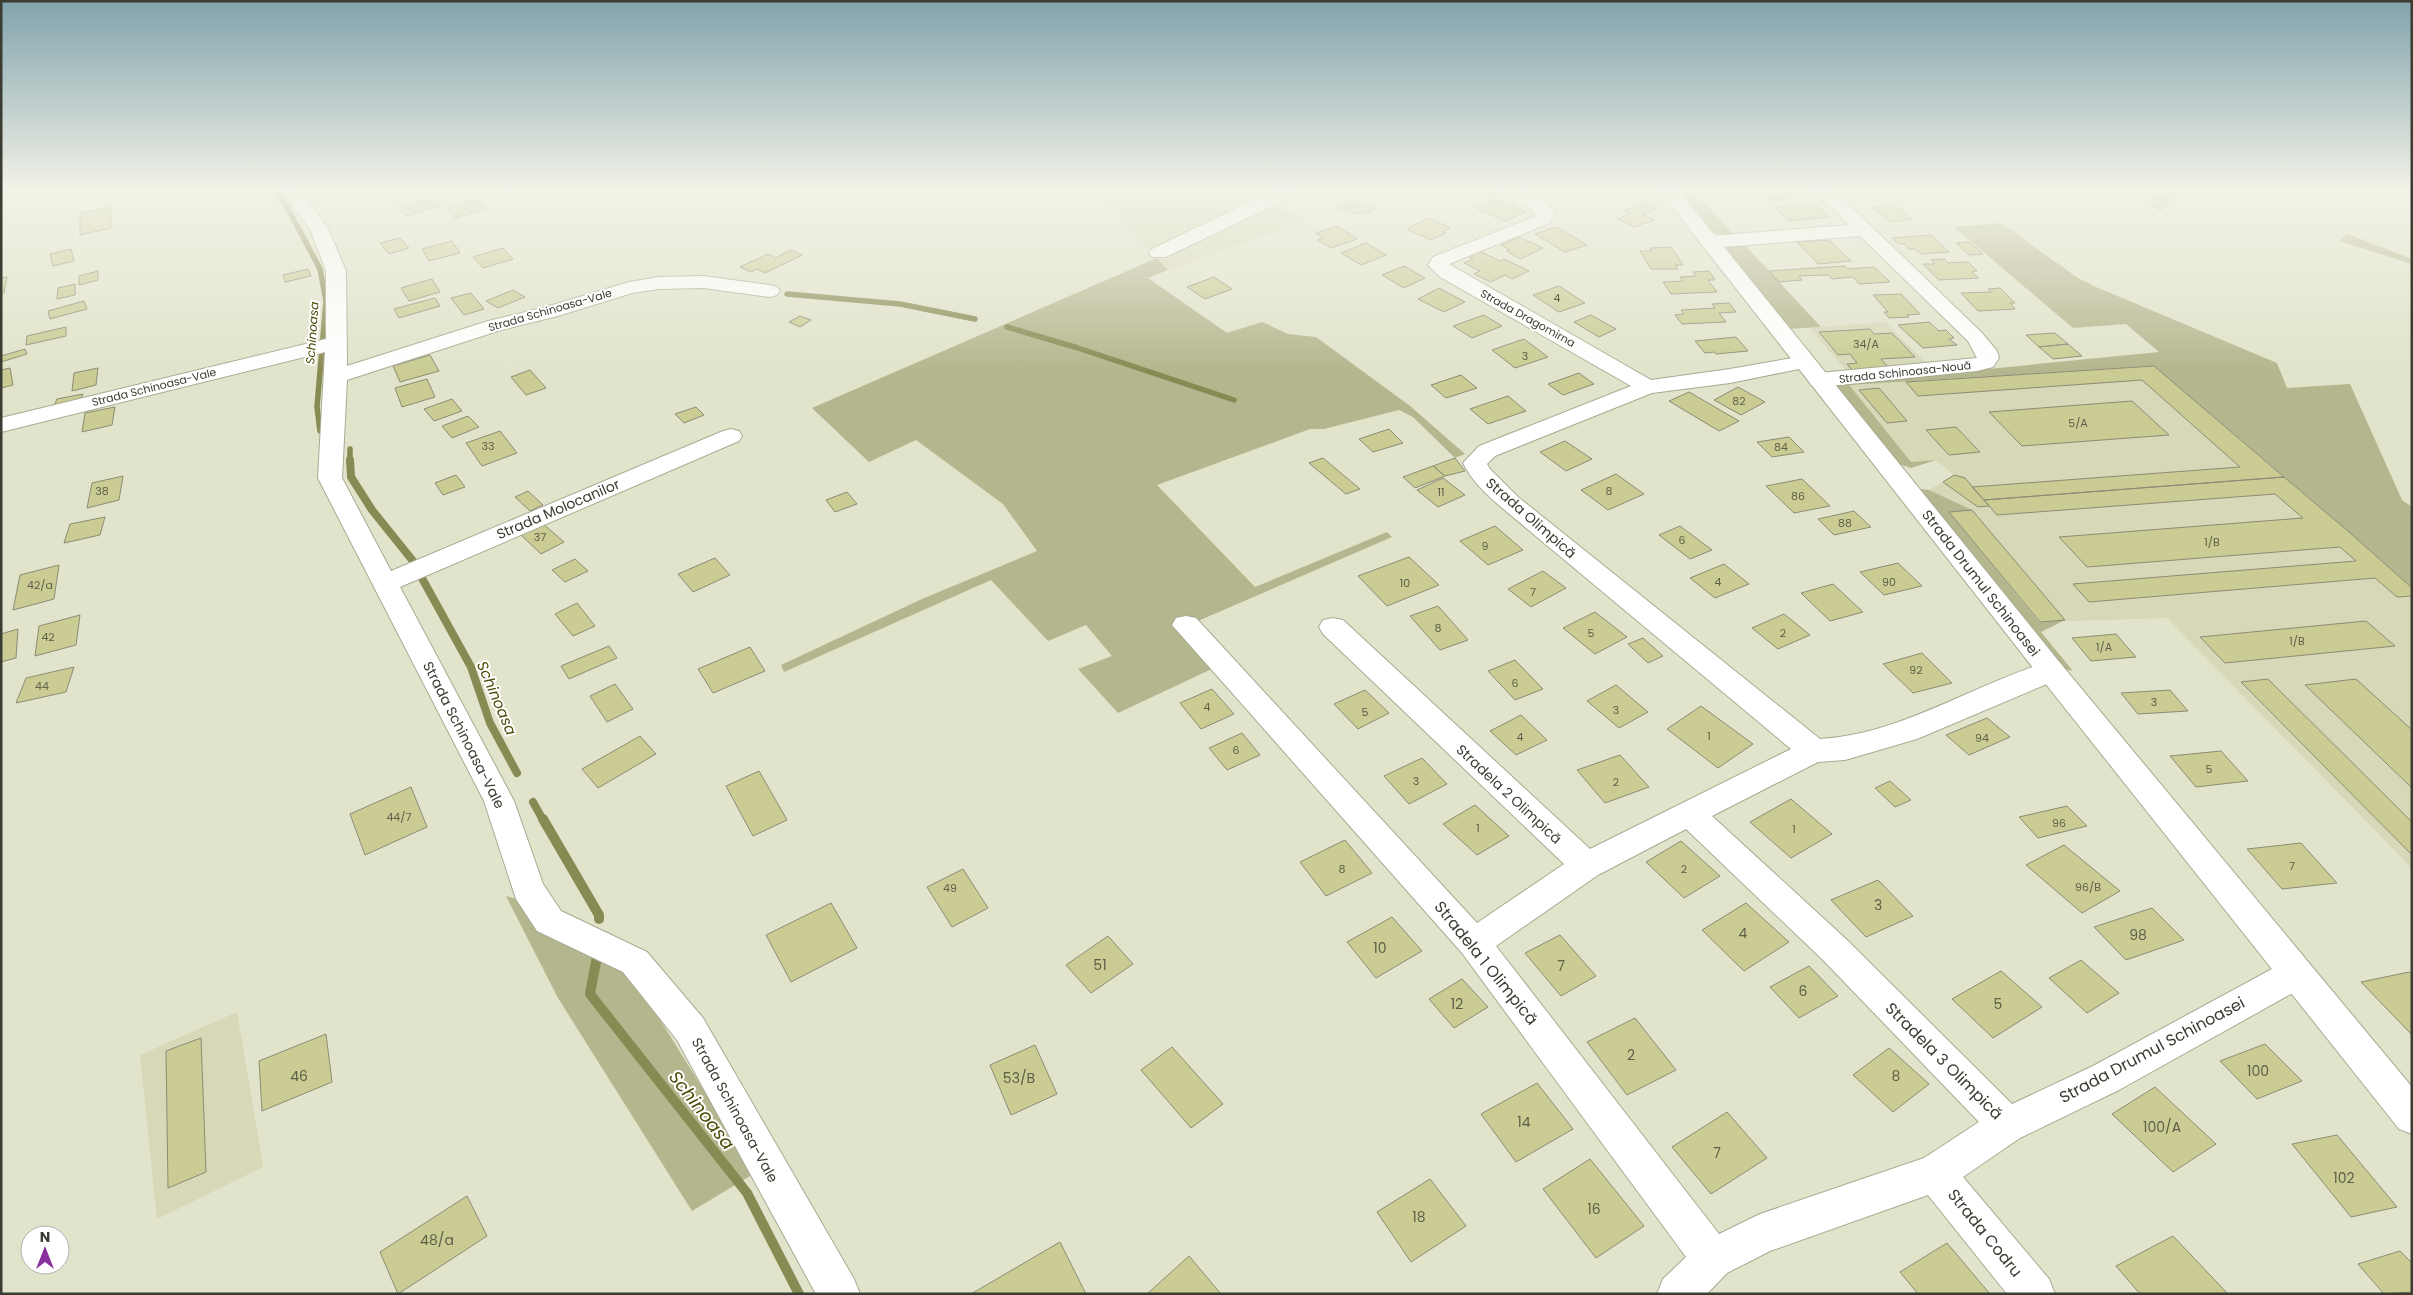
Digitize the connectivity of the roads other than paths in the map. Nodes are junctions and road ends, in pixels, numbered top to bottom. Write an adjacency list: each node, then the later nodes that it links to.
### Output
1 (328, 250): 8 (street, Strada Schinoasa-Vale)
2 (1164, 250): 6 (street)
3 (1465, 250): 11 (street, Strada Dragomirna)
4 (1717, 250): 9 (street, Strada Drumul Schinoasei)
5 (1884, 250): 9 (street, Strada Schinoasa-Nouă)
6 (1159, 253)
7 (770, 291): 10 (street, Strada Schinoasa-Vale)
8 (326, 345): 10 (street, Strada Schinoasa-Vale); 12 (street, Strada Schinoasa-Vale)
9 (1811, 371): 11 (street, Strada Olimpică); 17 (street, Strada Drumul Schinoasei)
10 (336, 376): 14 (street, Strada Schinoasa-Vale)
11 (1648, 387): 18 (street, Strada Olimpică)
12 (1, 425)
13 (731, 436): 14 (street, Strada Molocanilor)
14 (386, 584): 27 (street, Strada Schinoasa-Vale)
15 (1186, 625): 21 (street, Stradela 1 Olimpică)
16 (1333, 627): 20 (street, Stradela 2 Olimpică)
17 (2051, 672): 18 (street); 22 (street, Strada Drumul Schinoasei)
18 (1814, 751): 19 (street)
19 (1689, 813): 20 (street); 24 (street, Stradela 3 Olimpică)
20 (1587, 866): 21 (street)
21 (1474, 943): 26 (street, Stradela 1 Olimpică)
22 (2296, 974): 23 (street, Strada Drumul Schinoasei); 24 (street, Strada Drumul Schinoasei)
23 (2412, 1116)
24 (2007, 1125): 25 (street, Stradela 3 Olimpică)
25 (1935, 1172): 26 (street, Stradela 3 Olimpică); 29 (street, Strada Codru)
26 (1713, 1259): 28 (street)
27 (839, 1294)
28 (1678, 1294)
29 (2034, 1294)

